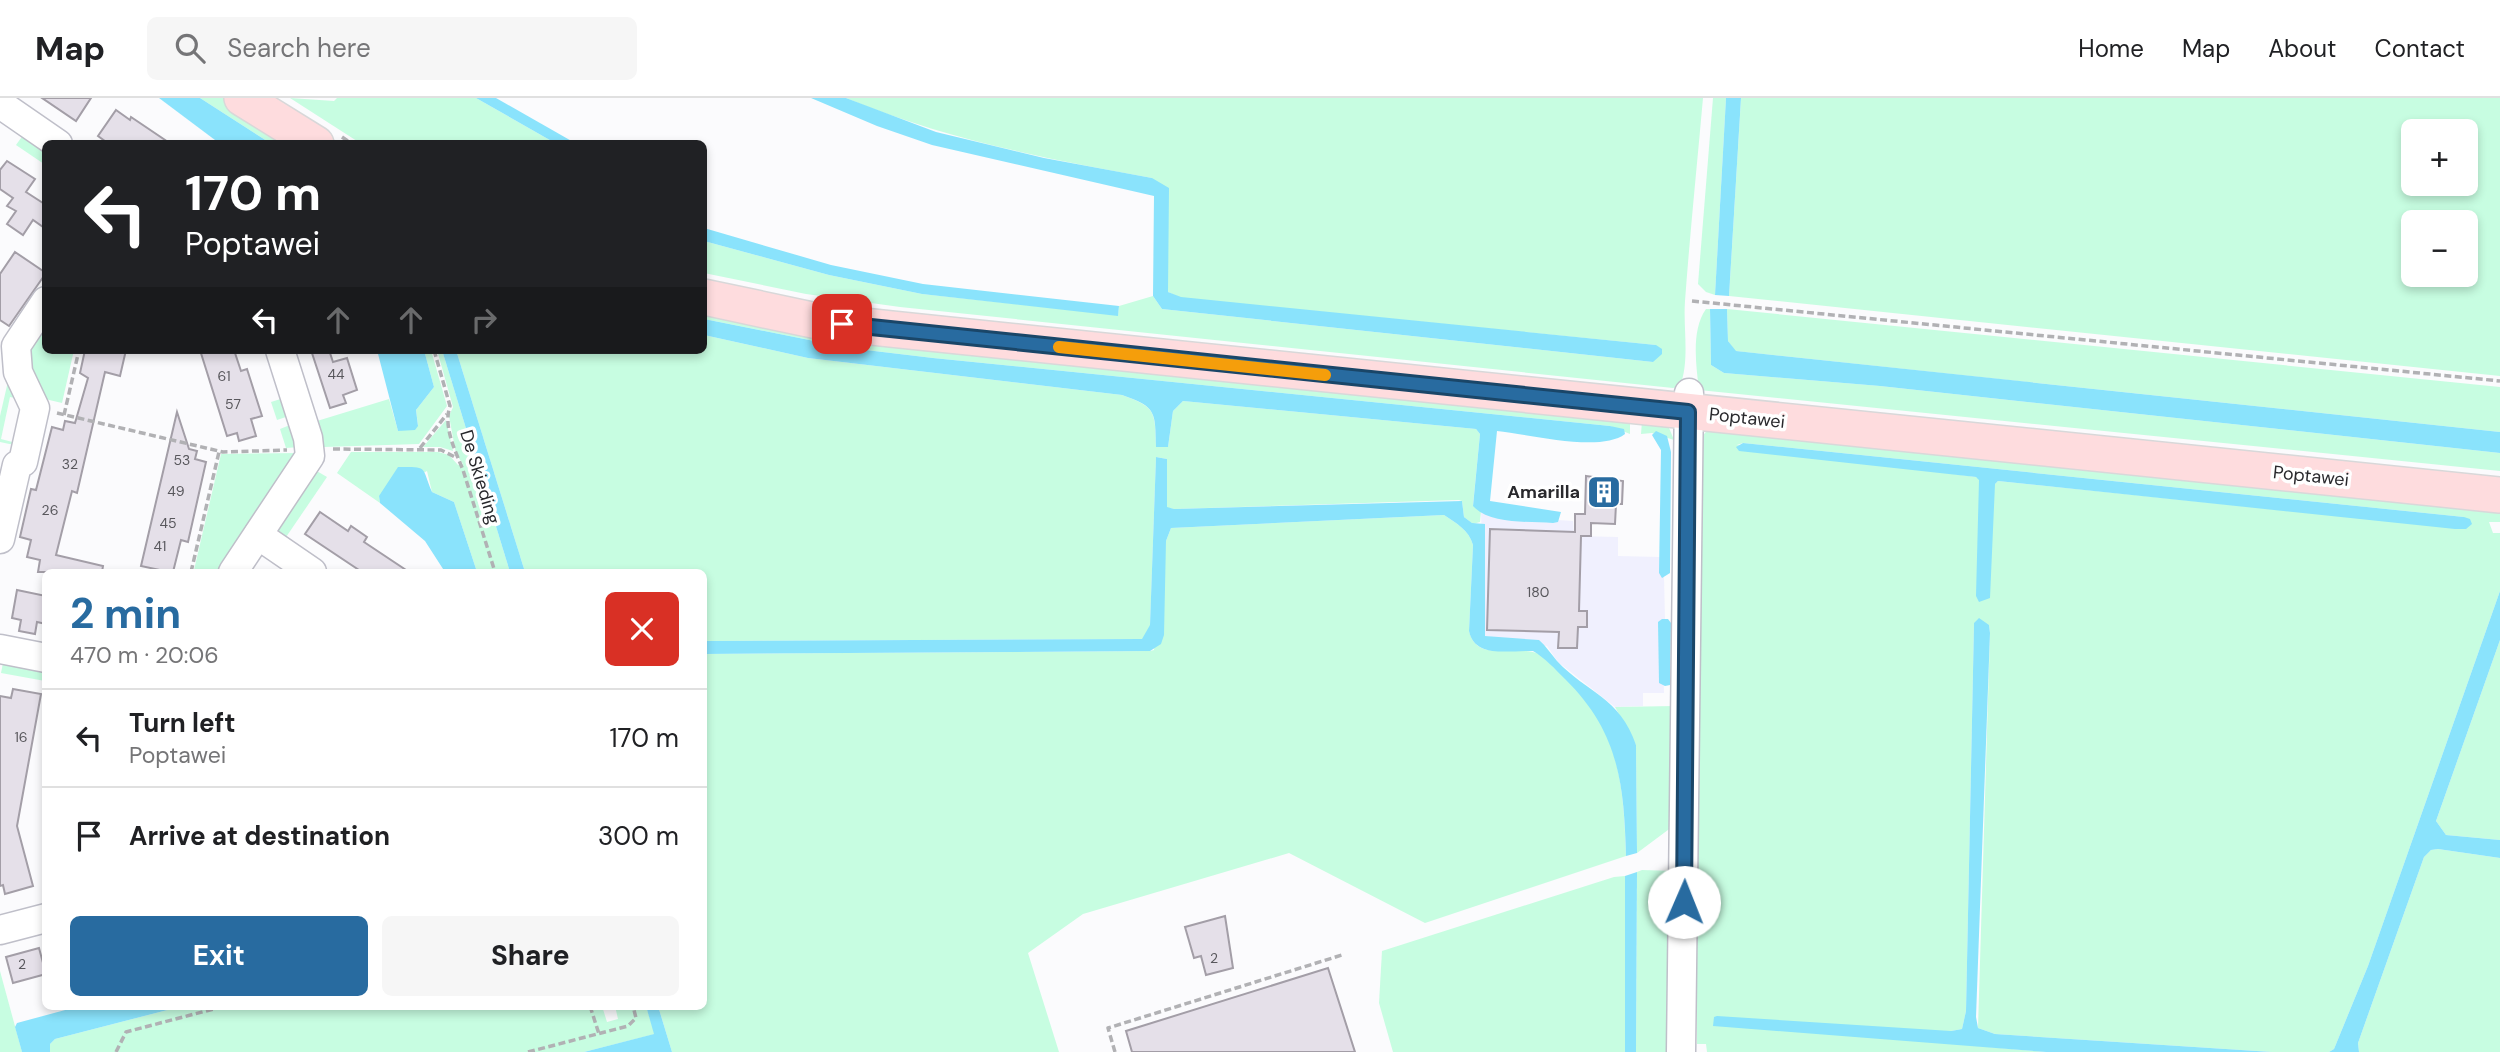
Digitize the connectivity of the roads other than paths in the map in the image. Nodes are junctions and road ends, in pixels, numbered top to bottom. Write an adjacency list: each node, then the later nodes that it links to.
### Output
1 (242, 98): 4 (main road)
2 (0, 104): 3 (street)
3 (52, 140)
4 (310, 140)
5 (707, 298): 8 (main road, Poptawei)
6 (42, 307): 11 (street)
7 (281, 354): 10 (street)
8 (1688, 402): 9 (main road, Poptawei); 18 (street)
9 (2500, 495)
10 (258, 535): 12 (street); 13 (street)
11 (0, 539)
12 (235, 569)
13 (308, 569)
14 (0, 649): 15 (street)
15 (42, 656)
16 (42, 919): 17 (street)
17 (0, 930)
18 (1681, 1052)

